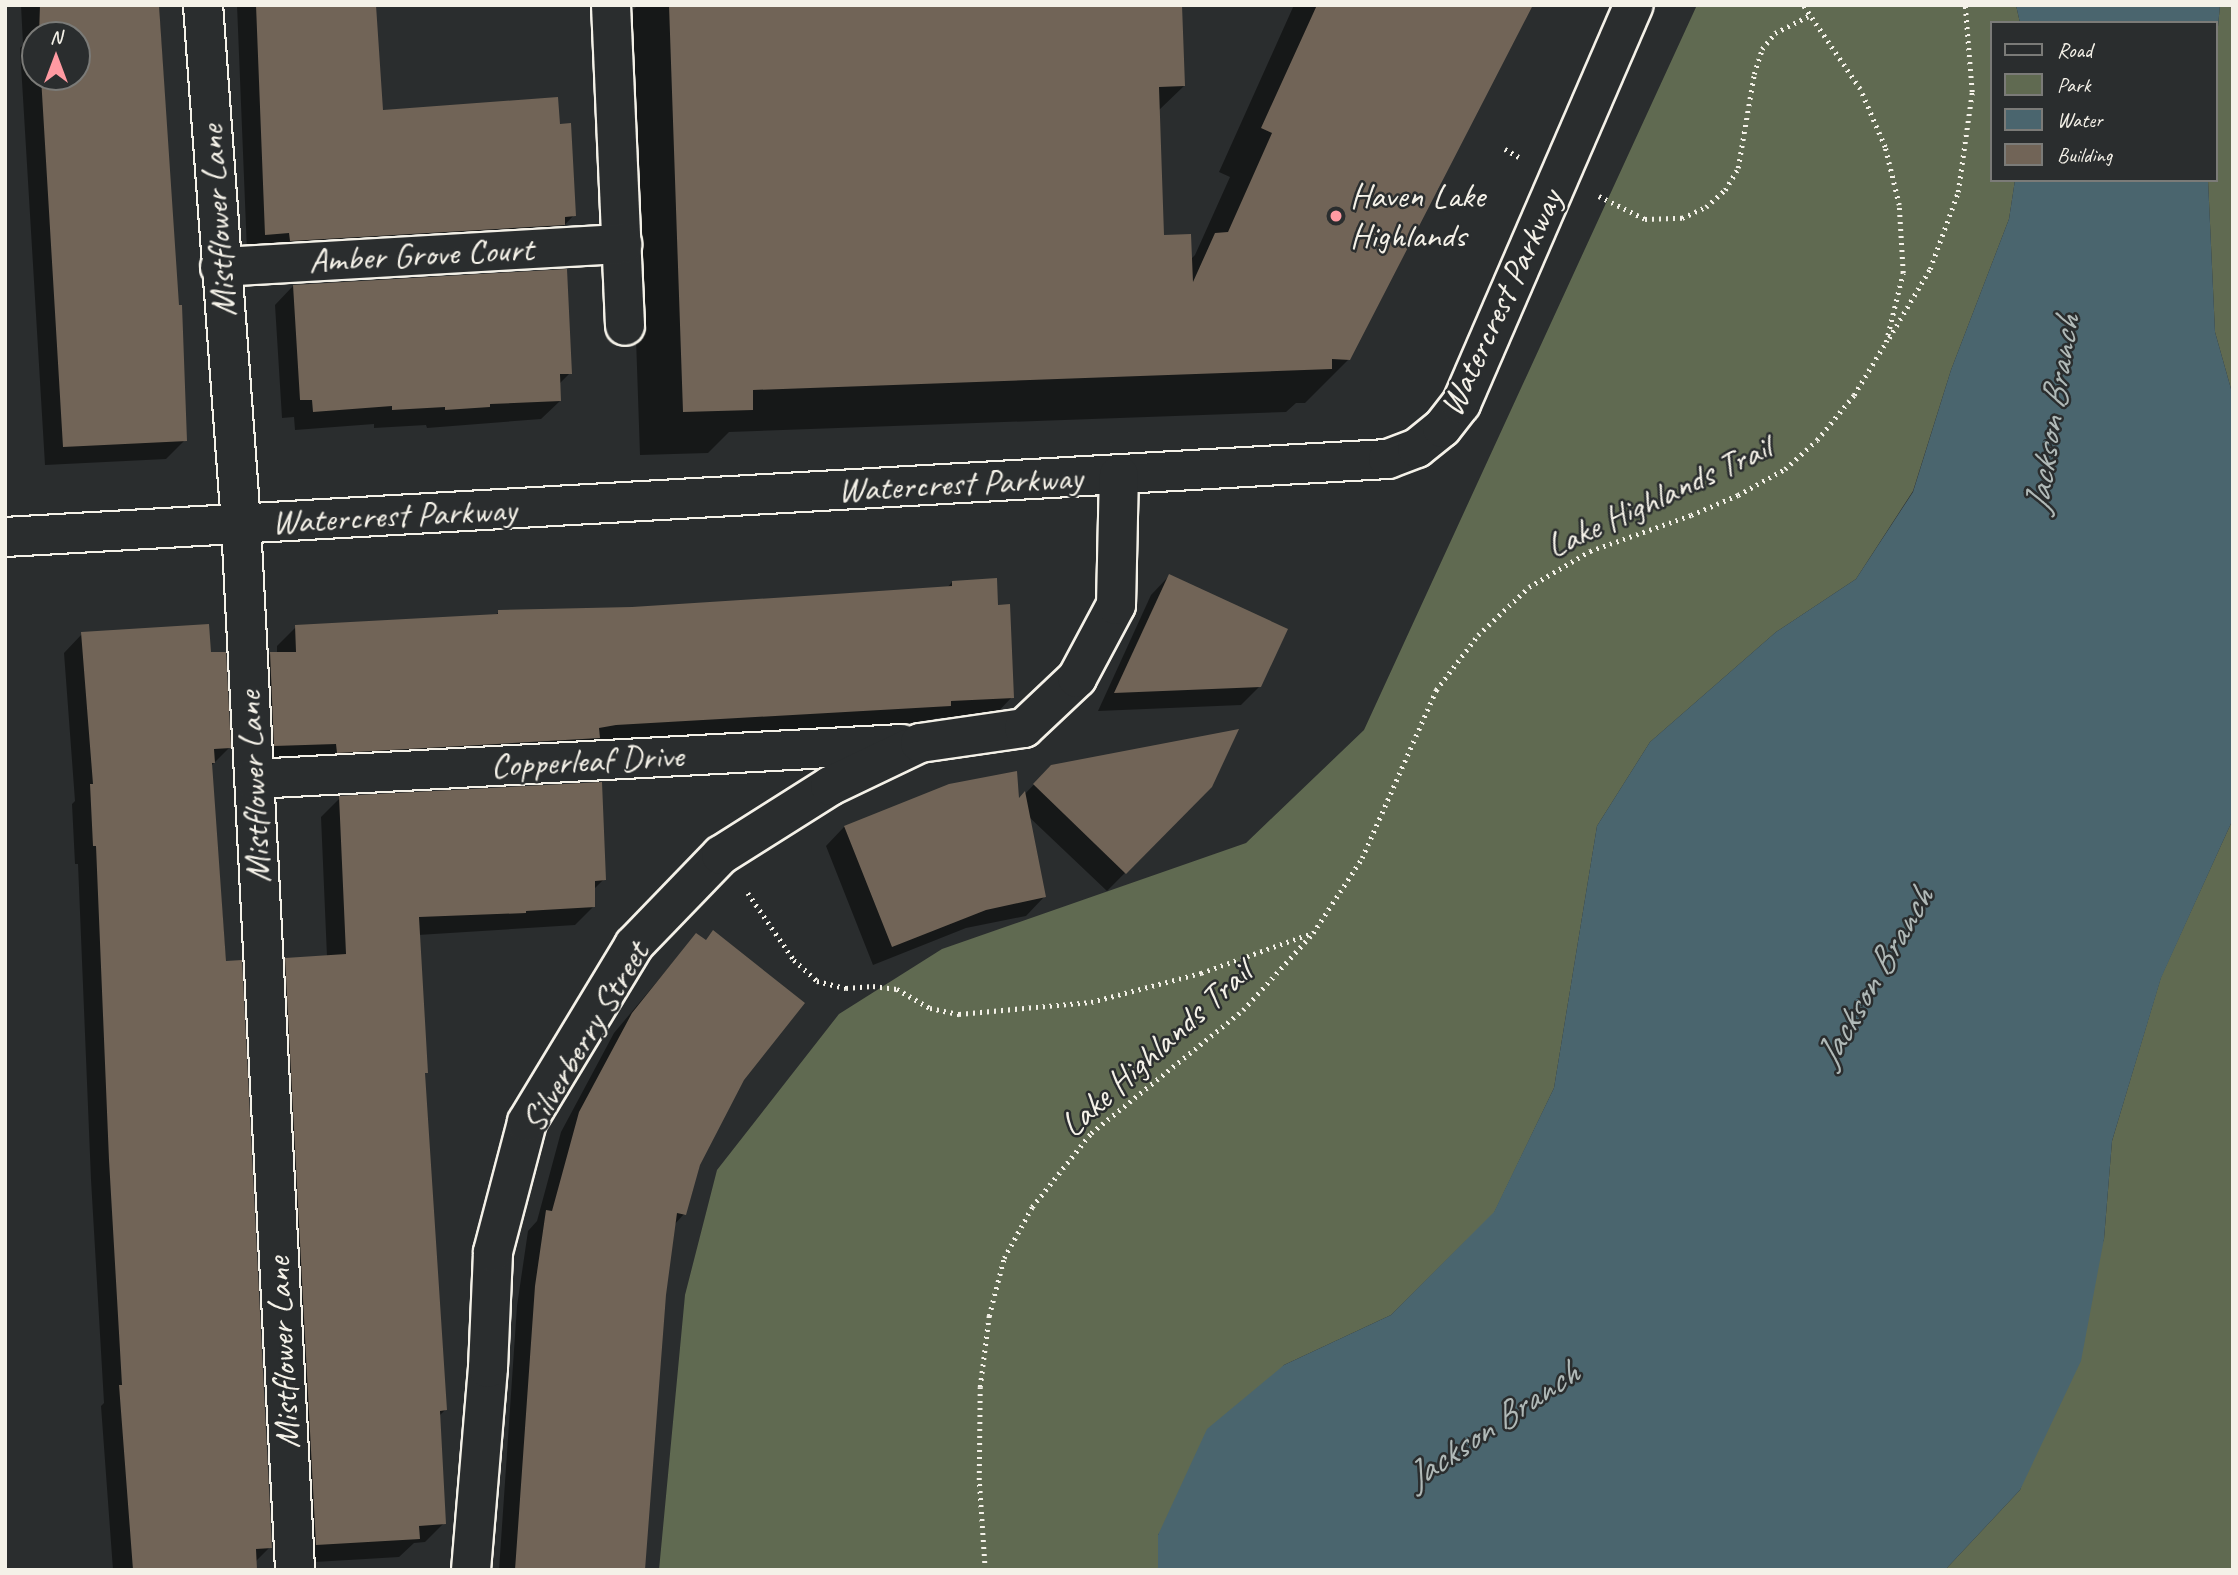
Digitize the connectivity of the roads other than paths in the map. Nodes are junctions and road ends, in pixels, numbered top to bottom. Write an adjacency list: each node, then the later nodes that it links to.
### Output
1 (203, 5): 5 (street, Mistflower Lane)
2 (611, 5): 4 (street)
3 (1634, 5): 7 (street, Watercrest Parkway)
4 (622, 244): 5 (street, Amber Grove Court); 6 (street)
5 (220, 267): 8 (street, Mistflower Lane)
6 (625, 326)
7 (1119, 475): 8 (street, Watercrest Parkway); 10 (street, Silverberry Street)
8 (241, 524): 9 (street, Watercrest Parkway); 11 (street, Mistflower Lane)
9 (5, 537)
10 (920, 743): 11 (street, Copperleaf Drive); 13 (street, Silverberry Street)
11 (254, 779): 12 (street, Mistflower Lane)
12 (295, 1570)
13 (471, 1570)

